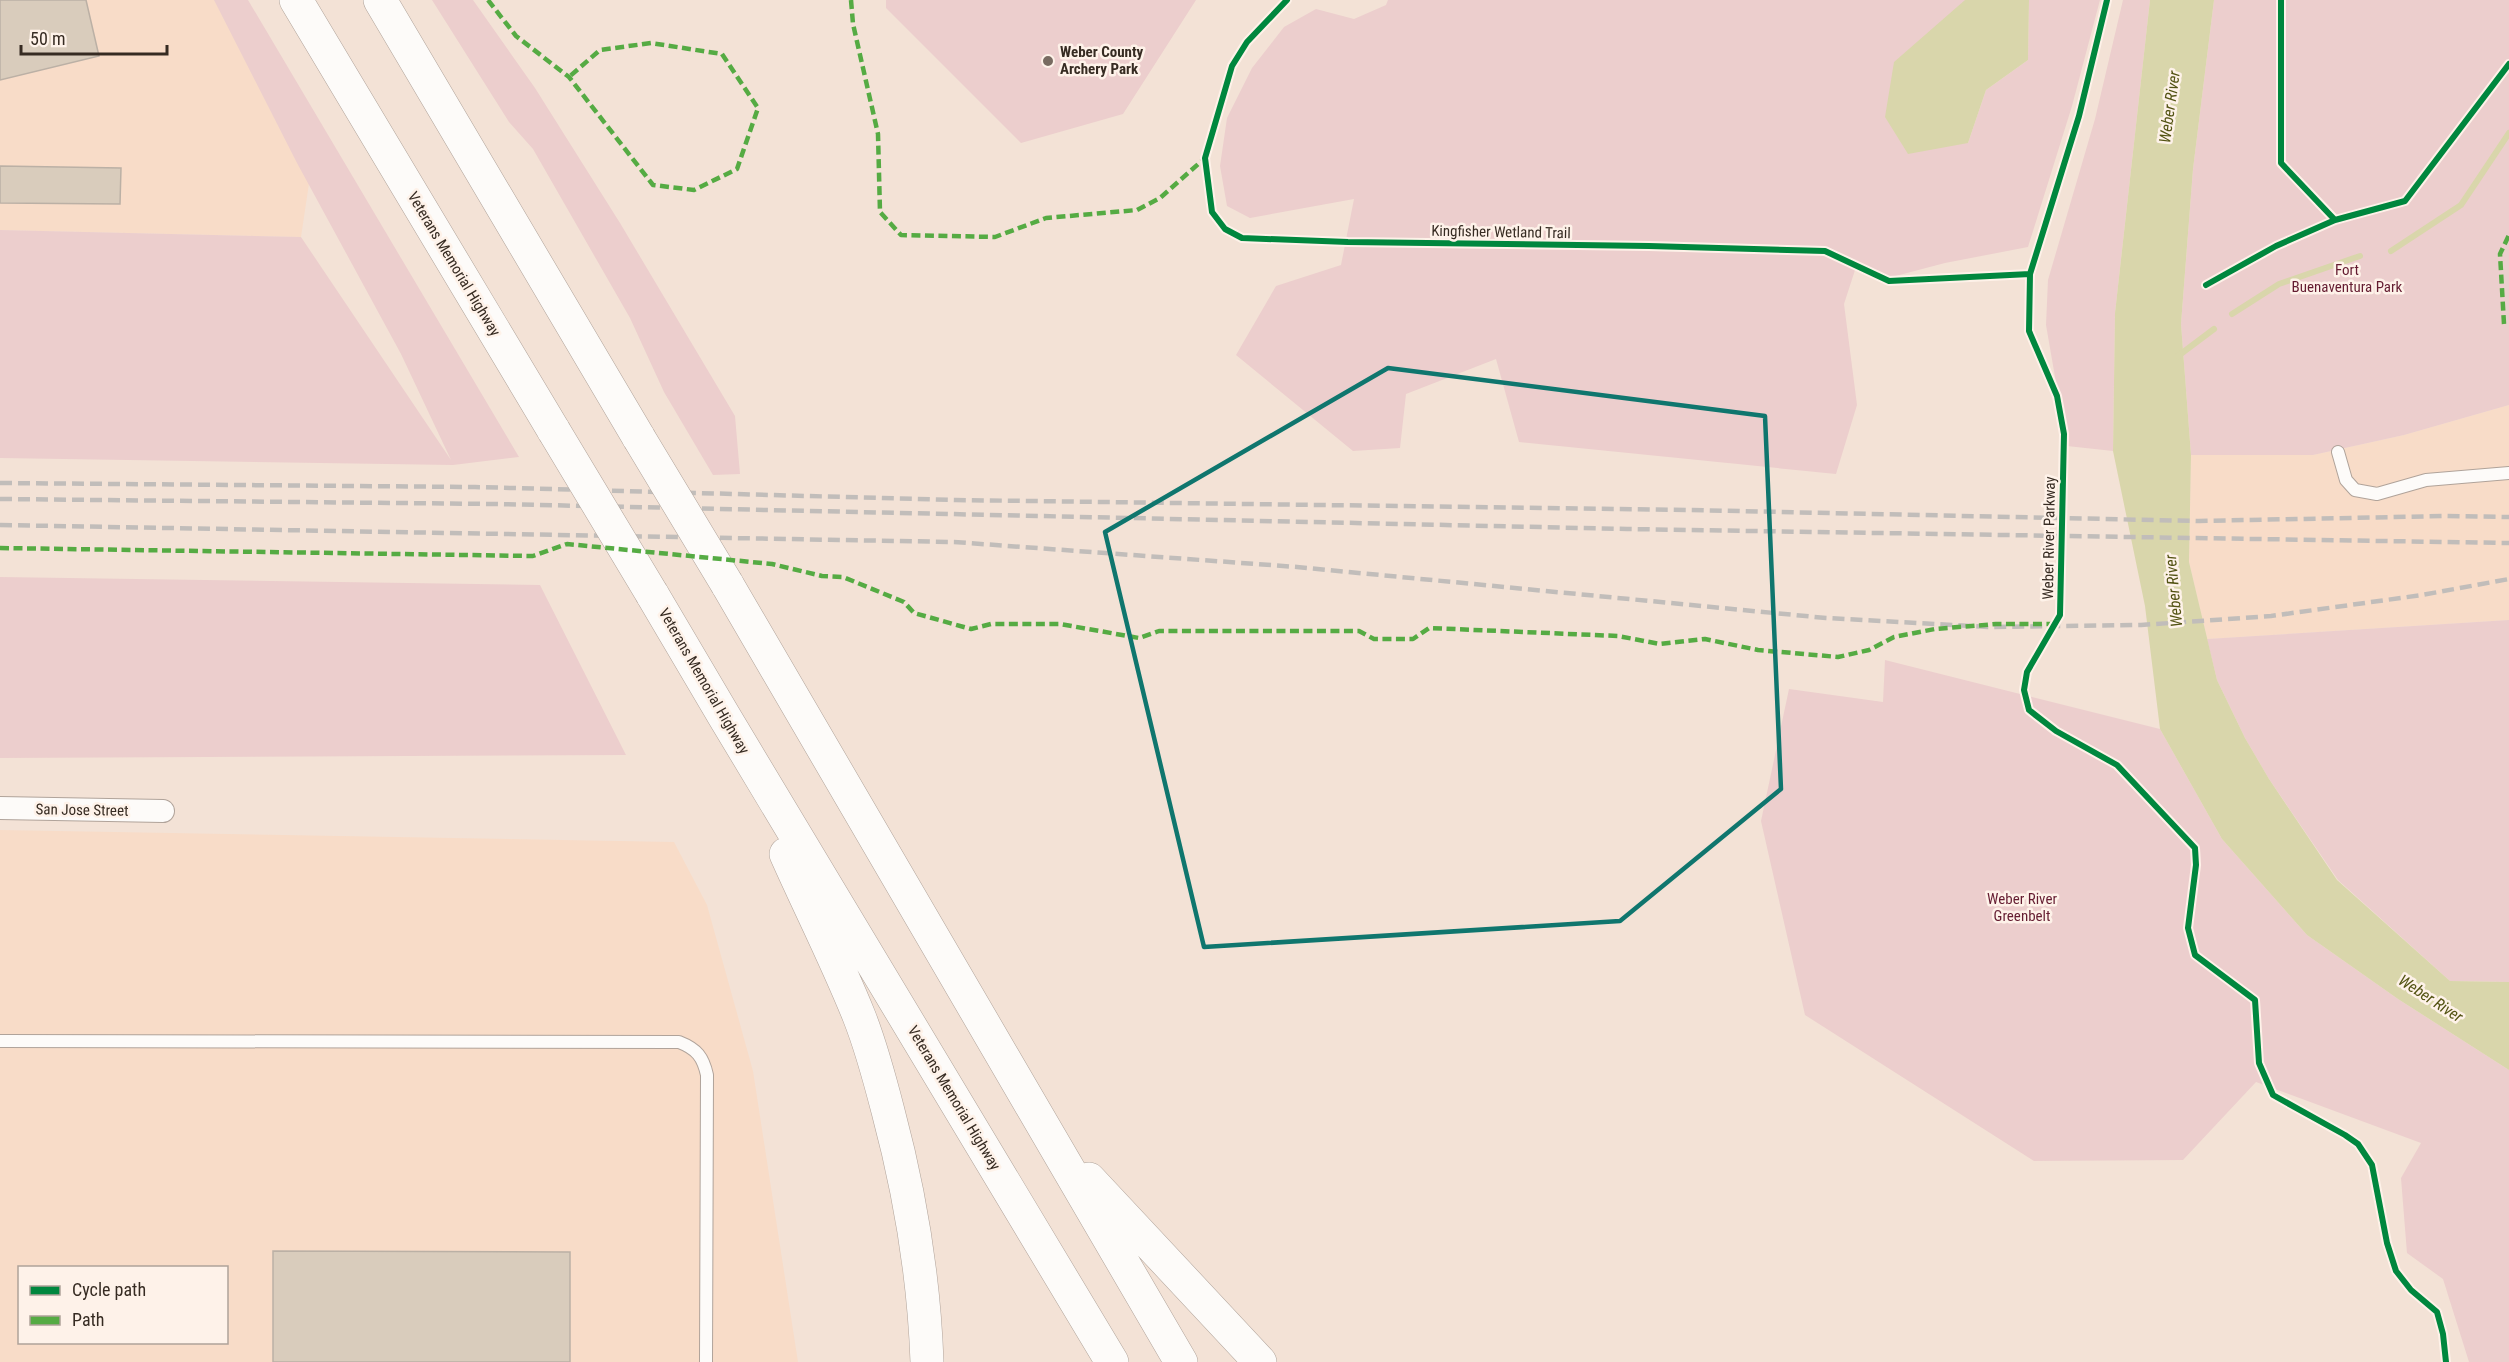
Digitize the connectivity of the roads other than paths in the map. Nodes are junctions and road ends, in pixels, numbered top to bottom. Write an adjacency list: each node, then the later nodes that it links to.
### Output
1 (296, 0): 5 (highway, Veterans Memorial Highway, bridge)
2 (380, 0): 9 (highway, bridge)
3 (2338, 452): 4 (lane)
4 (2509, 473)
5 (724, 716): 11 (highway); 12 (highway, Veterans Memorial Highway)
6 (0, 808): 7 (street, San Jose Street)
7 (163, 812)
8 (0, 1041): 10 (lane)
9 (1044, 1129): 13 (highway); 14 (highway)
10 (706, 1362)
11 (927, 1362)
12 (1112, 1362)
13 (1181, 1362)
14 (1260, 1362)

